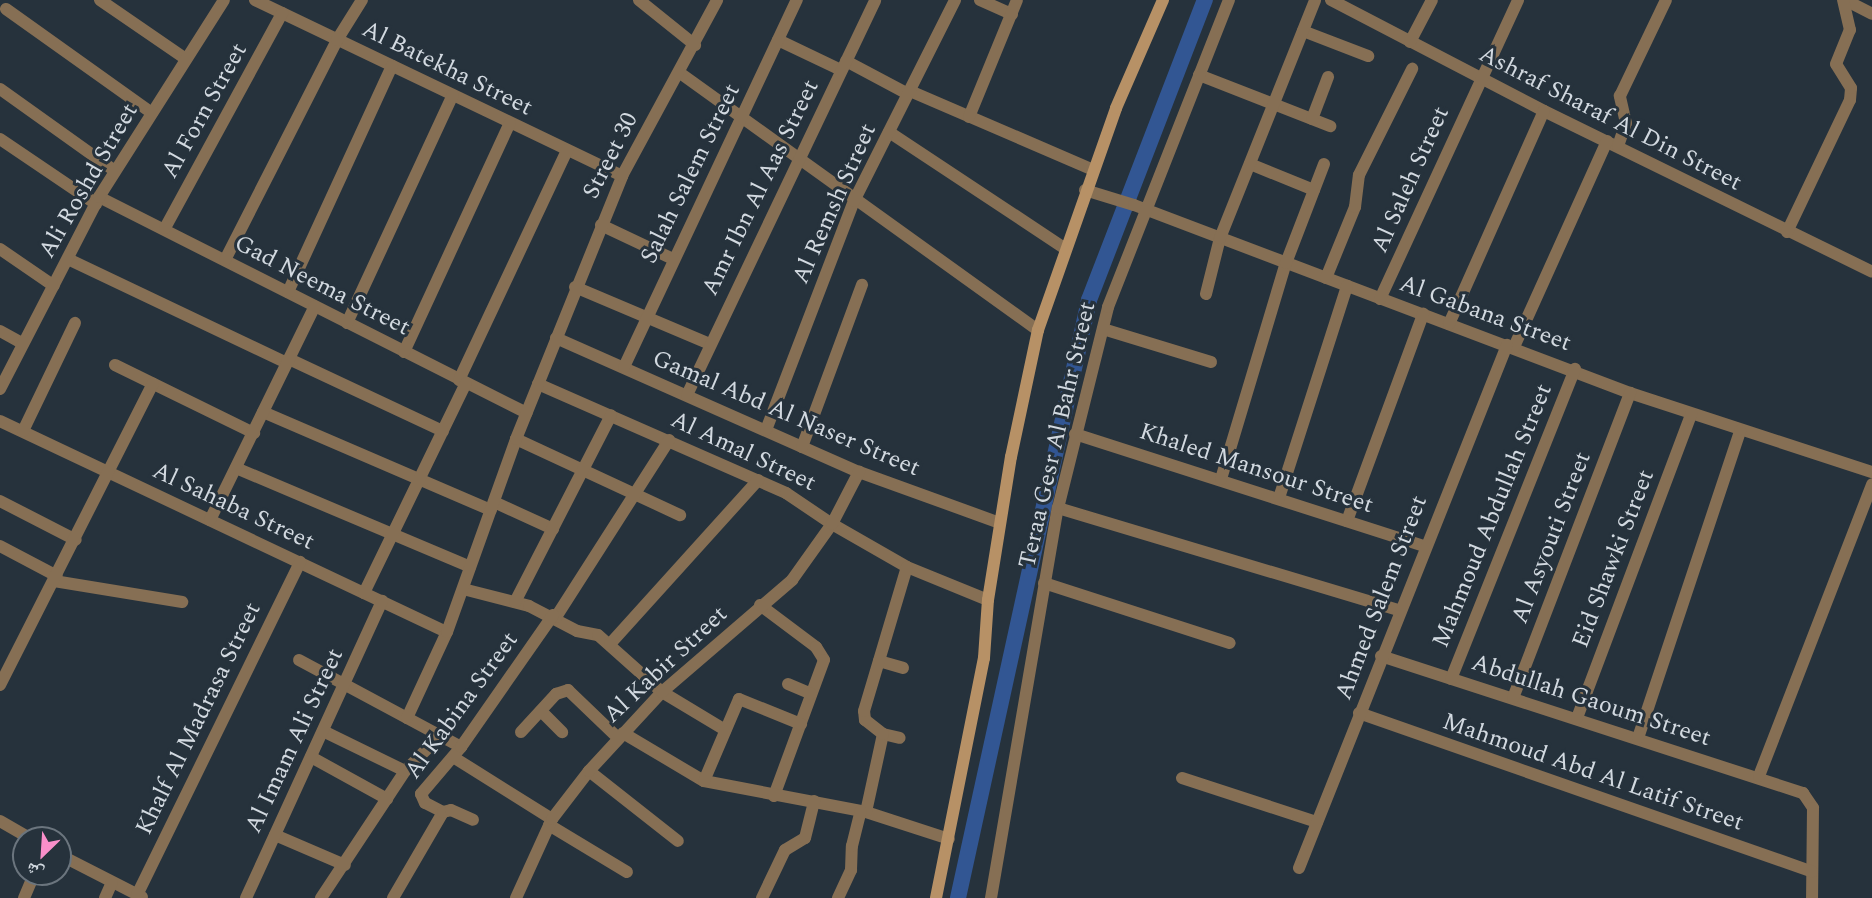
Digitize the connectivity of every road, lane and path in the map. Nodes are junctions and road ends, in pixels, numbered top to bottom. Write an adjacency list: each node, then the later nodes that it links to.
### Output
1 (100, 0): 31 (street)
2 (224, 0): 31 (street, Ali Roshd Street)
3 (255, 0): 20 (street, Al Batekha Street)
4 (362, 0): 26 (street)
5 (639, 0): 29 (street)
6 (717, 0): 29 (street, Street 30)
7 (797, 0): 27 (street, Salah Salem Street)
8 (875, 0): 32 (street, Amr Ibn Al Aas Street)
9 (955, 0): 40 (street, Al Remsh Street)
10 (980, 0): 23 (street)
11 (1017, 0): 23 (street)
12 (1229, 0): 36 (street, Teraa Gesr Al Bahr Street)
13 (1315, 0): 25 (street)
14 (1331, 0): 28 (street, Ashraf Sharaf Al Din Street)
15 (1432, 0): 28 (street)
16 (1518, 0): 38 (street, Al Saleh Street)
17 (1666, 0): 52 (street, Ahmed Salem Street)
18 (1844, 0): 24 (street); 67 (street)
19 (1160, 1): 57 (street, Teraa Gesr Al Bahr Street)
20 (271, 3): 22 (street, Al Batekha Street)
21 (6, 9): 44 (street)
22 (282, 13): 26 (street, Al Batekha Street); 66 (street, Al Forn Street)
23 (1012, 14): 45 (street)
24 (1872, 14)
25 (1303, 31): 30 (street); 42 (street)
26 (337, 40): 33 (street, Al Batekha Street); 73 (street)
27 (778, 40): 32 (street); 46 (street, Salah Salem Street)
28 (1410, 42): 38 (street, Ashraf Sharaf Al Din Street)
29 (695, 45): 35 (street, Street 30)
30 (1368, 56)
31 (186, 59): 44 (street, Ali Roshd Street)
32 (844, 65): 40 (street); 54 (street, Amr Ibn Al Aas Street)
33 (393, 66): 41 (street, Al Batekha Street); 81 (street)
34 (1412, 69): 76 (street)
35 (680, 73): 46 (street); 59 (street, Street 30)
36 (1199, 75): 42 (street); 64 (street, Teraa Gesr Al Bahr Street)
37 (1328, 77): 47 (street)
38 (1480, 78): 43 (street, Ashraf Sharaf Al Din Street); 83 (street, Al Saleh Street)
39 (0, 89): 58 (street)
40 (909, 92): 45 (street); 50 (street, Al Remsh Street)
41 (453, 95): 48 (street, Al Batekha Street); 88 (street)
42 (1274, 104): 47 (street); 55 (street)
43 (1544, 111): 52 (street, Ashraf Sharaf Al Din Street); 89 (street)
44 (152, 113): 58 (street, Ali Roshd Street)
45 (969, 117): 57 (street)
46 (741, 118): 54 (street); 72 (street, Salah Salem Street)
47 (1312, 119): 49 (street)
48 (510, 123): 53 (street, Al Batekha Street); 97 (street)
49 (1330, 126)
50 (889, 132): 63 (street, Al Remsh Street); 69 (street)
51 (0, 139): 62 (street, Gad Neema Street)
52 (1612, 144): 67 (street, Ashraf Sharaf Al Din Street); 96 (street, Ahmed Salem Street)
53 (567, 150): 59 (street, Al Batekha Street); 103 (street)
54 (797, 159): 63 (street); 95 (street, Amr Ibn Al Aas Street)
55 (1250, 164): 61 (street); 68 (street)
56 (1324, 164): 61 (street)
57 (1093, 170): 60 (street, Teraa Gesr Al Bahr Street)
58 (115, 171): 62 (street, Ali Roshd Street)
59 (622, 176): 65 (street, Street 30)
60 (1085, 190): 64 (street, Al Gabana Street); 69 (street, Teraa Gesr Al Bahr Street)
61 (1314, 190): 74 (street)
62 (97, 200): 66 (street, Gad Neema Street); 71 (street, Ali Roshd Street)
63 (854, 201): 91 (street); 114 (street, Al Remsh Street)
64 (1146, 210): 68 (street, Al Gabana Street); 90 (street, Teraa Gesr Al Bahr Street)
65 (601, 225): 72 (street); 80 (street, Street 30)
66 (165, 228): 73 (street, Gad Neema Street)
67 (1788, 232): 75 (street, Ashraf Sharaf Al Din Street)
68 (1220, 238): 74 (street, Al Gabana Street); 82 (street)
69 (1064, 248): 91 (street, Teraa Gesr Al Bahr Street)
70 (0, 249): 78 (street)
71 (68, 259): 78 (street, Ali Roshd Street); 98 (street)
72 (673, 259): 86 (street, Salah Salem Street)
73 (225, 260): 81 (street, Gad Neema Street)
74 (1286, 263): 76 (street, Al Gabana Street); 129 (street)
75 (1872, 272)
76 (1326, 278): 79 (street, Al Gabana Street)
77 (862, 285): 122 (street)
78 (54, 286): 94 (street, Ali Roshd Street)
79 (1347, 286): 83 (street, Al Gabana Street); 133 (street)
80 (575, 287): 86 (street); 93 (street, Street 30)
81 (288, 292): 84 (street, Gad Neema Street)
82 (1206, 294)
83 (1380, 299): 85 (street, Al Gabana Street)
84 (315, 306): 88 (street, Gad Neema Street); 98 (street)
85 (1424, 314): 89 (street, Al Gabana Street); 139 (street)
86 (646, 317): 95 (street); 101 (street, Salah Salem Street)
87 (75, 323): 115 (street)
88 (347, 323): 97 (street, Gad Neema Street)
89 (1449, 324): 96 (street, Al Gabana Street)
90 (1103, 329): 99 (street); 119 (street, Teraa Gesr Al Bahr Street)
91 (1038, 330): 140 (street, Teraa Gesr Al Bahr Street)
92 (0, 331): 94 (street)
93 (556, 338): 101 (street, Gamal Abd Al Naser Street); 105 (street, Street 30)
94 (23, 344): 106 (street, Ali Roshd Street)
95 (710, 344): 108 (street, Amr Ibn Al Aas Street)
96 (1510, 346): 102 (street, Al Gabana Street); 146 (street, Ahmed Salem Street)
97 (404, 352): 103 (street, Gad Neema Street)
98 (288, 361): 109 (street); 116 (street)
99 (1210, 362)
100 (115, 366): 104 (street)
101 (624, 367): 108 (street, Gamal Abd Al Naser Street)
102 (1575, 369): 107 (street, Al Gabana Street); 168 (street, Mahmoud Abdullah Street)
103 (463, 381): 110 (street, Gad Neema Street); 116 (street)
104 (153, 384): 118 (street); 127 (street)
105 (538, 384): 110 (street, Street 30); 112 (street, Al Amal Street)
106 (0, 389)
107 (1630, 393): 111 (street, Al Gabana Street); 174 (street, Al Asyouti Street)
108 (687, 395): 114 (street, Gamal Abd Al Naser Street)
109 (263, 412): 118 (street); 128 (street)
110 (526, 413): 120 (street, Street 30)
111 (1691, 414): 117 (street, Al Gabana Street); 178 (street, Eid Shawki Street)
112 (611, 415): 121 (street, Al Amal Street); 124 (street)
113 (0, 421): 115 (street, Al Sahaba Street)
114 (766, 430): 122 (street, Gamal Abd Al Naser Street)
115 (23, 431): 127 (street, Al Sahaba Street)
116 (443, 431): 128 (street)
117 (1740, 431): 126 (street, Al Gabana Street); 188 (street)
118 (254, 433): 123 (street)
119 (1075, 434): 129 (street, Khaled Mansour Street); 136 (street, Teraa Gesr Al Bahr Street)
120 (516, 439): 124 (street); 135 (street, Street 30)
121 (669, 441): 130 (street, Al Amal Street); 132 (street, Al Kabina Street)
122 (802, 447): 125 (street, Gamal Abd Al Naser Street)
123 (236, 468): 138 (street); 143 (street)
124 (583, 470): 132 (street); 142 (street)
125 (859, 472): 140 (street, Gamal Abd Al Naser Street); 141 (street, Al Kabir Street)
126 (1872, 472)
127 (110, 473): 138 (street, Al Sahaba Street); 144 (street)
128 (419, 479): 135 (street); 143 (street)
129 (1221, 479): 133 (street, Khaled Mansour Street)
130 (758, 480): 141 (street, Al Amal Street); 163 (street)
131 (1872, 484): 193 (street)
132 (636, 495): 137 (street); 160 (street, Al Kabina Street)
133 (1279, 498): 139 (street, Khaled Mansour Street)
134 (0, 501): 144 (street)
135 (492, 506): 142 (street); 148 (street, Street 30)
136 (1058, 508): 151 (street, Teraa Gesr Al Bahr Street); 159 (street)
137 (680, 515)
138 (210, 520): 147 (street, Al Sahaba Street)
139 (1347, 521): 146 (street, Khaled Mansour Street)
140 (1000, 523): 154 (street, Teraa Gesr Al Bahr Street)
141 (832, 524): 149 (street, Al Amal Street); 158 (street, Al Kabir Street)
142 (553, 529): 157 (street)
143 (392, 536): 148 (street); 153 (street)
144 (76, 540): 150 (street)
145 (0, 546): 150 (street)
146 (1423, 546): 159 (street, Ahmed Salem Street)
147 (300, 562): 153 (street, Al Sahaba Street); 213 (street, Khalf Al Madrasa Street)
148 (470, 567): 152 (street, Street 30)
149 (907, 567): 154 (street, Al Amal Street); 166 (street)
150 (56, 578): 156 (street); 171 (street)
151 (1044, 584): 162 (street); 222 (street, Teraa Gesr Al Bahr Street)
152 (463, 589): 157 (street); 161 (street, Street 30)
153 (364, 593): 155 (street, Al Sahaba Street)
154 (988, 600): 205 (street, Teraa Gesr Al Bahr Street)
155 (382, 601): 161 (street, Al Sahaba Street); 169 (street, Al Imam Ali Street)
156 (182, 602)
157 (515, 602): 160 (street)
158 (760, 605): 172 (street, Al Kabir Street); 173 (street)
159 (1399, 610): 164 (street, Ahmed Salem Street)
160 (555, 616): 163 (street); 189 (street, Al Kabina Street)
161 (447, 632): 177 (street, Street 30)
162 (1230, 643)
163 (610, 644): 172 (street)
164 (1381, 656): 168 (street, Abdullah Gaoum Street); 176 (street, Ahmed Salem Street)
165 (299, 660): 169 (street)
166 (879, 661): 167 (street); 184 (street)
167 (903, 668)
168 (1451, 679): 174 (street, Abdullah Gaoum Street)
169 (344, 684): 177 (street); 181 (street, Al Imam Ali Street)
170 (788, 684): 173 (street)
171 (0, 685)
172 (662, 692): 180 (street); 186 (street, Al Kabir Street)
173 (812, 694): 179 (street)
174 (1513, 698): 178 (street, Abdullah Gaoum Street)
175 (541, 711): 182 (street); 183 (street); 186 (street)
176 (1359, 713): 203 (street, Ahmed Salem Street); 211 (street, Mahmoud Abd Al Latif Street)
177 (407, 718): 185 (street)
178 (1576, 718): 188 (street, Abdullah Gaoum Street)
179 (801, 724): 180 (street); 196 (street)
180 (725, 730): 195 (street)
181 (323, 731): 190 (street, Al Imam Ali Street); 191 (street)
182 (521, 732)
183 (562, 732)
184 (883, 734): 187 (street); 200 (street)
185 (440, 736): 189 (street); 191 (street)
186 (621, 736): 192 (street, Al Kabir Street); 195 (street)
187 (900, 738)
188 (1638, 738): 193 (street, Abdullah Gaoum Street)
189 (457, 752): 199 (street, Al Kabina Street); 202 (street)
190 (311, 757): 197 (street); 204 (street, Al Imam Ali Street)
191 (405, 771): 197 (street)
192 (589, 771): 202 (street, Al Kabir Street); 206 (street)
193 (1760, 776): 211 (street, Abdullah Gaoum Street)
194 (1182, 778): 203 (street)
195 (704, 781): 196 (street)
196 (774, 796): 198 (street)
197 (387, 799): 208 (street)
198 (814, 801): 200 (street); 219 (street)
199 (443, 812): 201 (street); 217 (street)
200 (864, 812): 205 (street); 220 (street)
201 (473, 820)
202 (550, 822): 210 (street); 218 (street, Al Kabir Street)
203 (1317, 822): 209 (street, Ahmed Salem Street)
204 (275, 835): 208 (street); 215 (street, Al Imam Ali Street)
205 (949, 839): 221 (street, Teraa Gesr Al Bahr Street)
206 (678, 841)
207 (72, 861): 212 (street)
208 (345, 865): 216 (street)
209 (1299, 868)
210 (627, 872)
211 (1812, 872): 223 (street, Abdullah Gaoum Street)
212 (112, 882): 213 (street); 214 (street)
213 (140, 896)
214 (105, 898)
215 (246, 898)
216 (321, 898)
217 (393, 898)
218 (516, 898)
219 (762, 898)
220 (838, 898)
221 (936, 898)
222 (991, 898)
223 (1812, 898)

